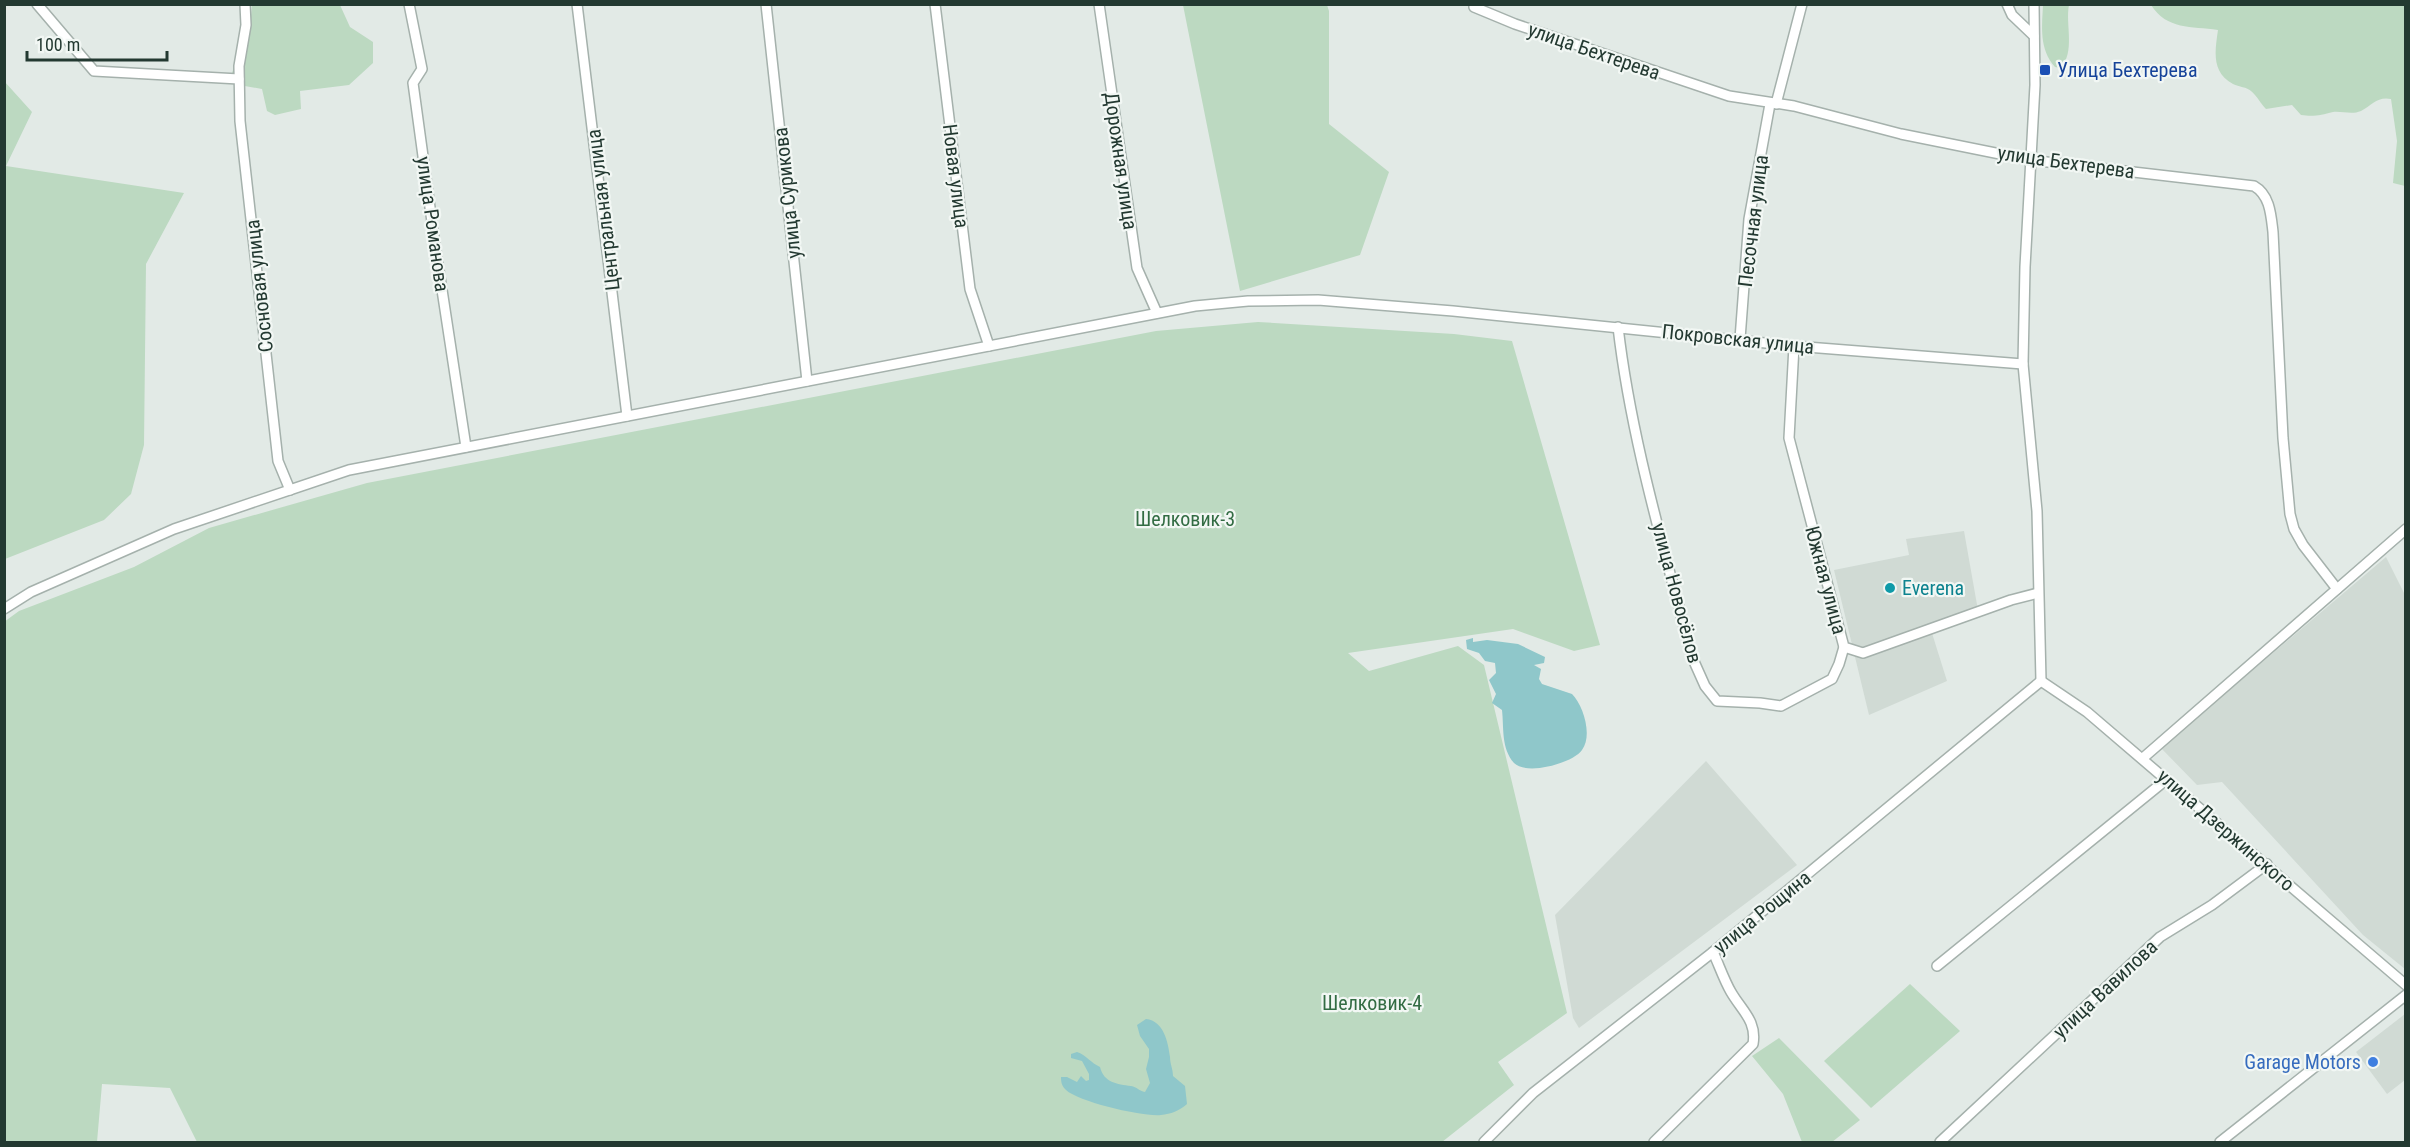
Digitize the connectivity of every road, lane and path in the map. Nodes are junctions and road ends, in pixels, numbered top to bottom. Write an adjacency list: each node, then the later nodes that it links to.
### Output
1 (37, 4): 13 (street)
2 (244, 4): 13 (street, Сосновая улица)
3 (409, 4): 24 (street, улица Романова)
4 (577, 4): 23 (street, Центральная улица)
5 (766, 4): 22 (street, улица Сурикова)
6 (935, 4): 19 (street, Новая улица)
7 (1099, 4): 16 (street, Дорожная улица)
8 (1802, 4): 14 (street, Песочная улица)
9 (2007, 4): 12 (street)
10 (2034, 4): 12 (street)
11 (1474, 7): 14 (street, улица Бехтерева)
12 (2034, 36): 15 (street)
13 (239, 79): 25 (street, Сосновая улица)
14 (1773, 104): 15 (street, улица Бехтерева); 18 (street, Песочная улица)
15 (2030, 160): 21 (street); 27 (street, улица Бехтерева)
16 (1157, 313): 17 (street, Покровская улица); 19 (street, Покровская улица)
17 (1618, 327): 18 (street, Покровская улица); 30 (street, улица Новосёлов)
18 (1740, 339): 20 (street, Покровская улица)
19 (988, 346): 22 (street, Покровская улица)
20 (1794, 346): 21 (street, Покровская улица); 30 (street, Южная улица)
21 (2023, 364): 28 (street)
22 (807, 381): 23 (street, Покровская улица)
23 (627, 416): 24 (street, Покровская улица)
24 (466, 447): 25 (street, Покровская улица)
25 (290, 490): 29 (street, Покровская улица)
26 (2406, 529): 27 (street)
27 (2337, 590): 32 (street)
28 (2038, 593): 30 (street, Южная улица); 31 (street)
29 (4, 609)
30 (1844, 647)
31 (2041, 681): 32 (street, улица Дзержинского); 35 (street, улица Рощина)
32 (2143, 758): 33 (street, улица Дзержинского)
33 (2167, 779): 34 (street, улица Дзержинского); 36 (street)
34 (2267, 864): 37 (street, улица Дзержинского); 41 (street, улица Вавилова)
35 (1713, 952): 39 (street, улица Рощина); 40 (street)
36 (1937, 966)
37 (2406, 985)
38 (2406, 995): 42 (street)
39 (1484, 1143)
40 (1654, 1143)
41 (1940, 1143)
42 (2220, 1143)

